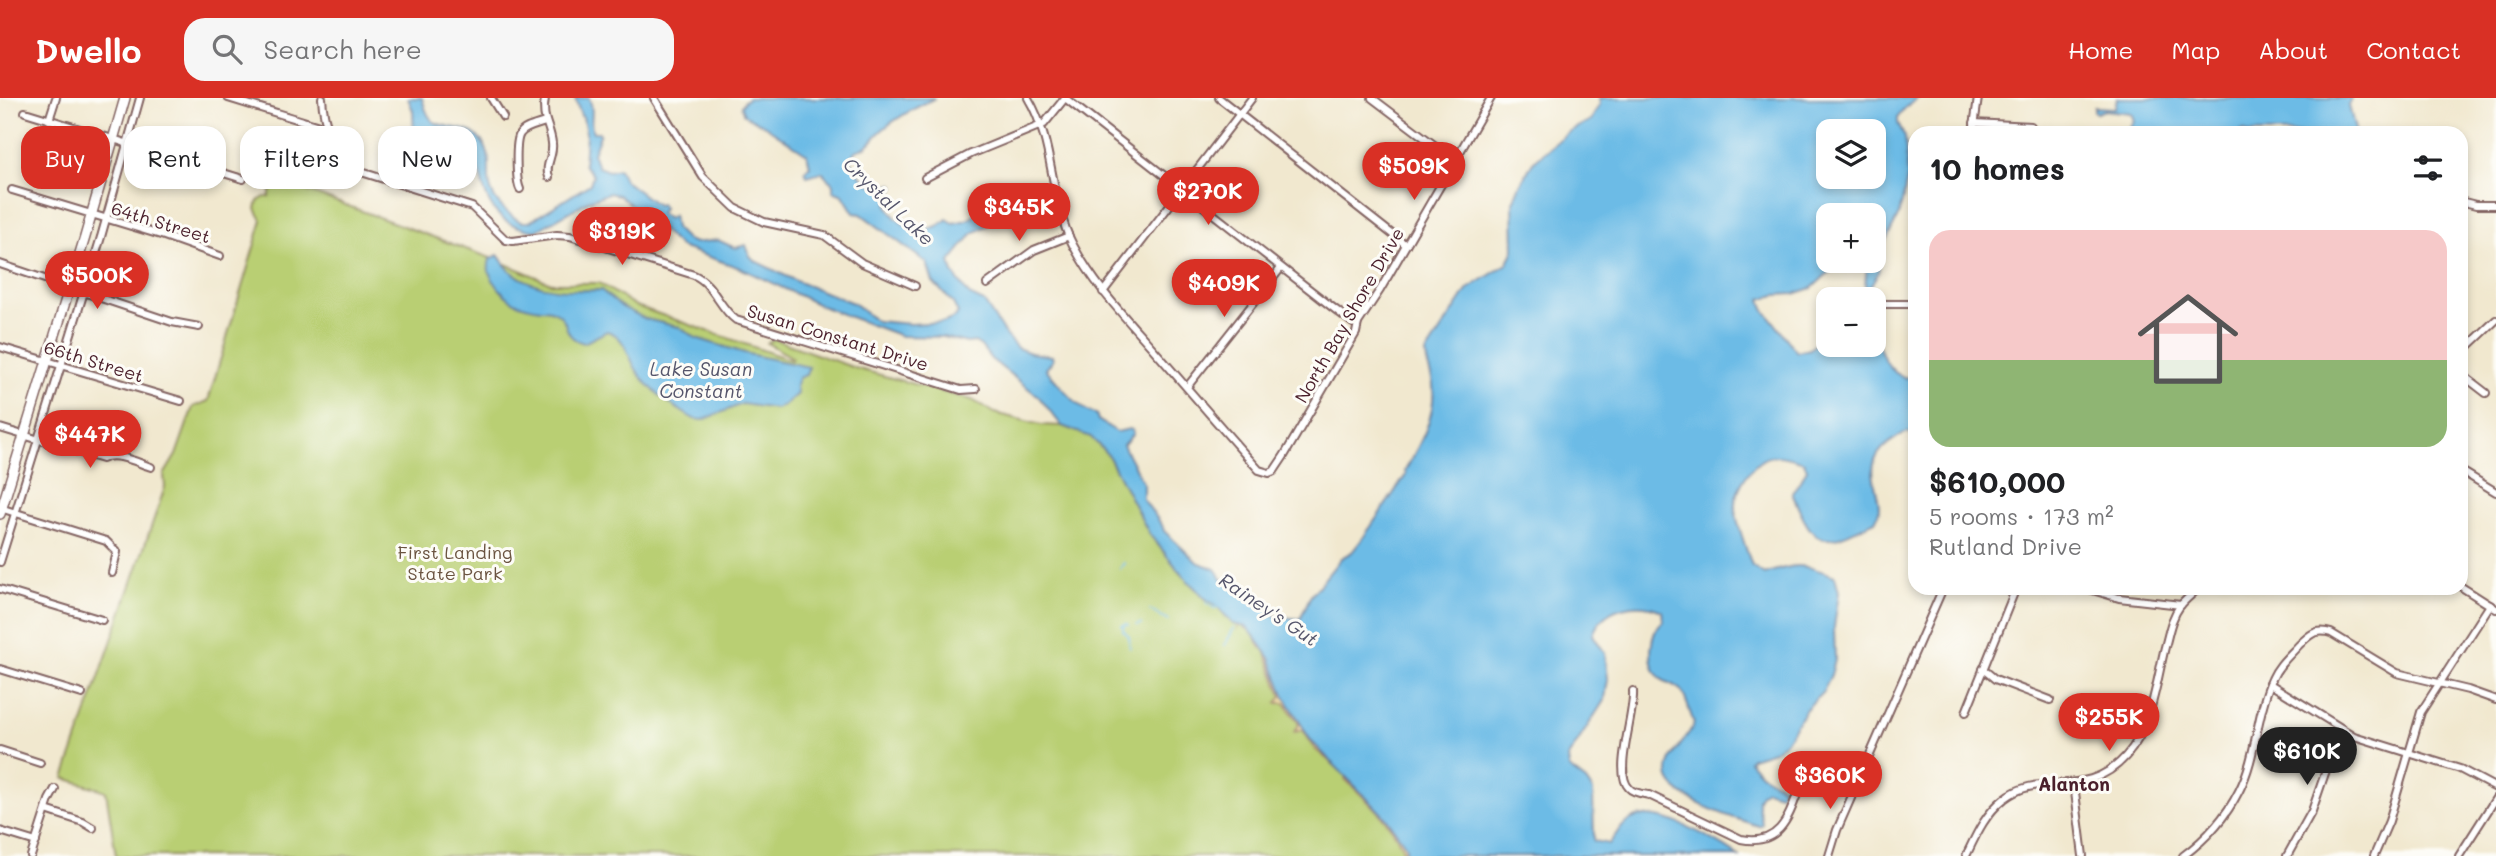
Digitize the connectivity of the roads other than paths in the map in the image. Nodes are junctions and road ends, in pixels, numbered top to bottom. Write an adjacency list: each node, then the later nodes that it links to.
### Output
1 (56, 98): 19 (street)
2 (125, 98): 28 (highway)
3 (140, 98): 22 (street)
4 (228, 98): 23 (street)
5 (322, 98): 24 (street, Susan Constant Drive)
6 (491, 98): 18 (street)
7 (545, 98): 20 (street)
8 (654, 98): 48 (street)
9 (1028, 98): 25 (street)
10 (1065, 98): 25 (street); 35 (street)
11 (1219, 98): 17 (street)
12 (1252, 98): 17 (street)
13 (1372, 98): 31 (street)
14 (1491, 98): 31 (street, North Bay Shore Drive)
15 (1978, 98): 21 (street)
16 (25, 112): 19 (street)
17 (1240, 114): 35 (street); 43 (street)
18 (503, 117)
19 (49, 120): 28 (street)
20 (545, 122): 33 (street); 36 (street)
21 (1974, 123): 26 (street); 27 (street)
22 (132, 126)
23 (319, 126)
24 (328, 126)
25 (1041, 126): 34 (street); 42 (street)
26 (1974, 126)
27 (2031, 126)
28 (113, 140): 29 (street); 40 (highway)
29 (124, 143)
30 (124, 155): 41 (street)
31 (1454, 160): 43 (street, North Bay Shore Drive)
32 (364, 172): 63 (street, Susan Constant Drive)
33 (549, 177)
34 (925, 178)
35 (1181, 188): 46 (street); 51 (street)
36 (520, 189)
37 (12, 190): 40 (street, 64th Street)
38 (2468, 203): 39 (street)
39 (2496, 205)
40 (92, 215): 41 (street, 64th Street); 49 (highway)
41 (106, 219): 44 (street, 64th Street); 50 (street)
42 (1069, 236): 47 (street); 51 (street)
43 (1406, 245): 55 (street, North Bay Shore Drive)
44 (220, 256)
45 (0, 264): 49 (street)
46 (1281, 268): 55 (street); 62 (street)
47 (986, 284)
48 (915, 286)
49 (70, 288): 50 (street); 59 (highway)
50 (83, 292): 56 (street); 60 (street)
51 (1103, 292): 62 (street)
52 (1886, 304): 53 (street)
53 (1908, 304)
54 (2496, 320): 57 (street)
55 (1359, 323): 62 (street, North Bay Shore Drive)
56 (199, 327)
57 (2468, 346)
58 (0, 347): 59 (street, 66th Street)
59 (47, 362): 60 (street, 66th Street); 67 (highway)
60 (60, 366): 65 (street, 66th Street); 68 (street)
61 (2468, 379): 64 (street)
62 (1187, 387)
63 (976, 389)
64 (2486, 393)
65 (181, 401)
66 (0, 428): 67 (street)
67 (24, 436): 68 (street); 72 (highway)
68 (38, 440): 69 (street); 73 (street)
69 (151, 467)
70 (2468, 475): 71 (street)
71 (2496, 492)
72 (1, 510): 73 (street)
73 (15, 513): 74 (street); 75 (street)
74 (0, 562)
75 (112, 573)
76 (0, 589): 84 (street)
77 (2468, 591): 83 (street)
78 (1940, 595): 98 (street)
79 (2013, 595): 86 (street)
80 (2109, 595): 82 (street)
81 (2192, 595): 82 (street)
82 (2181, 605): 99 (street)
83 (2493, 607): 88 (street)
84 (102, 620)
85 (0, 669): 90 (street)
86 (1983, 669): 91 (street); 93 (street)
87 (2270, 684): 88 (street); 94 (street); 111 (street)
88 (2438, 684): 92 (street); 96 (street)
89 (1633, 691): 98 (street)
90 (82, 694)
91 (2050, 700)
92 (2496, 700)
93 (1966, 712)
94 (2343, 730): 96 (street); 112 (street)
95 (0, 750): 97 (street)
96 (2408, 753): 100 (street); 113 (street)
97 (40, 763)
98 (1861, 773): 108 (street)
99 (2074, 784): 109 (street); 110 (street)
100 (2496, 788)
101 (55, 789): 103 (street)
102 (2496, 798): 114 (street)
103 (46, 810): 104 (street); 106 (street)
104 (93, 828)
105 (0, 831): 106 (street)
106 (36, 842): 107 (street)
107 (31, 856)
108 (1829, 856)
109 (1966, 856)
110 (2083, 856)
111 (2183, 856)
112 (2287, 856)
113 (2374, 856)
114 (2459, 856)

